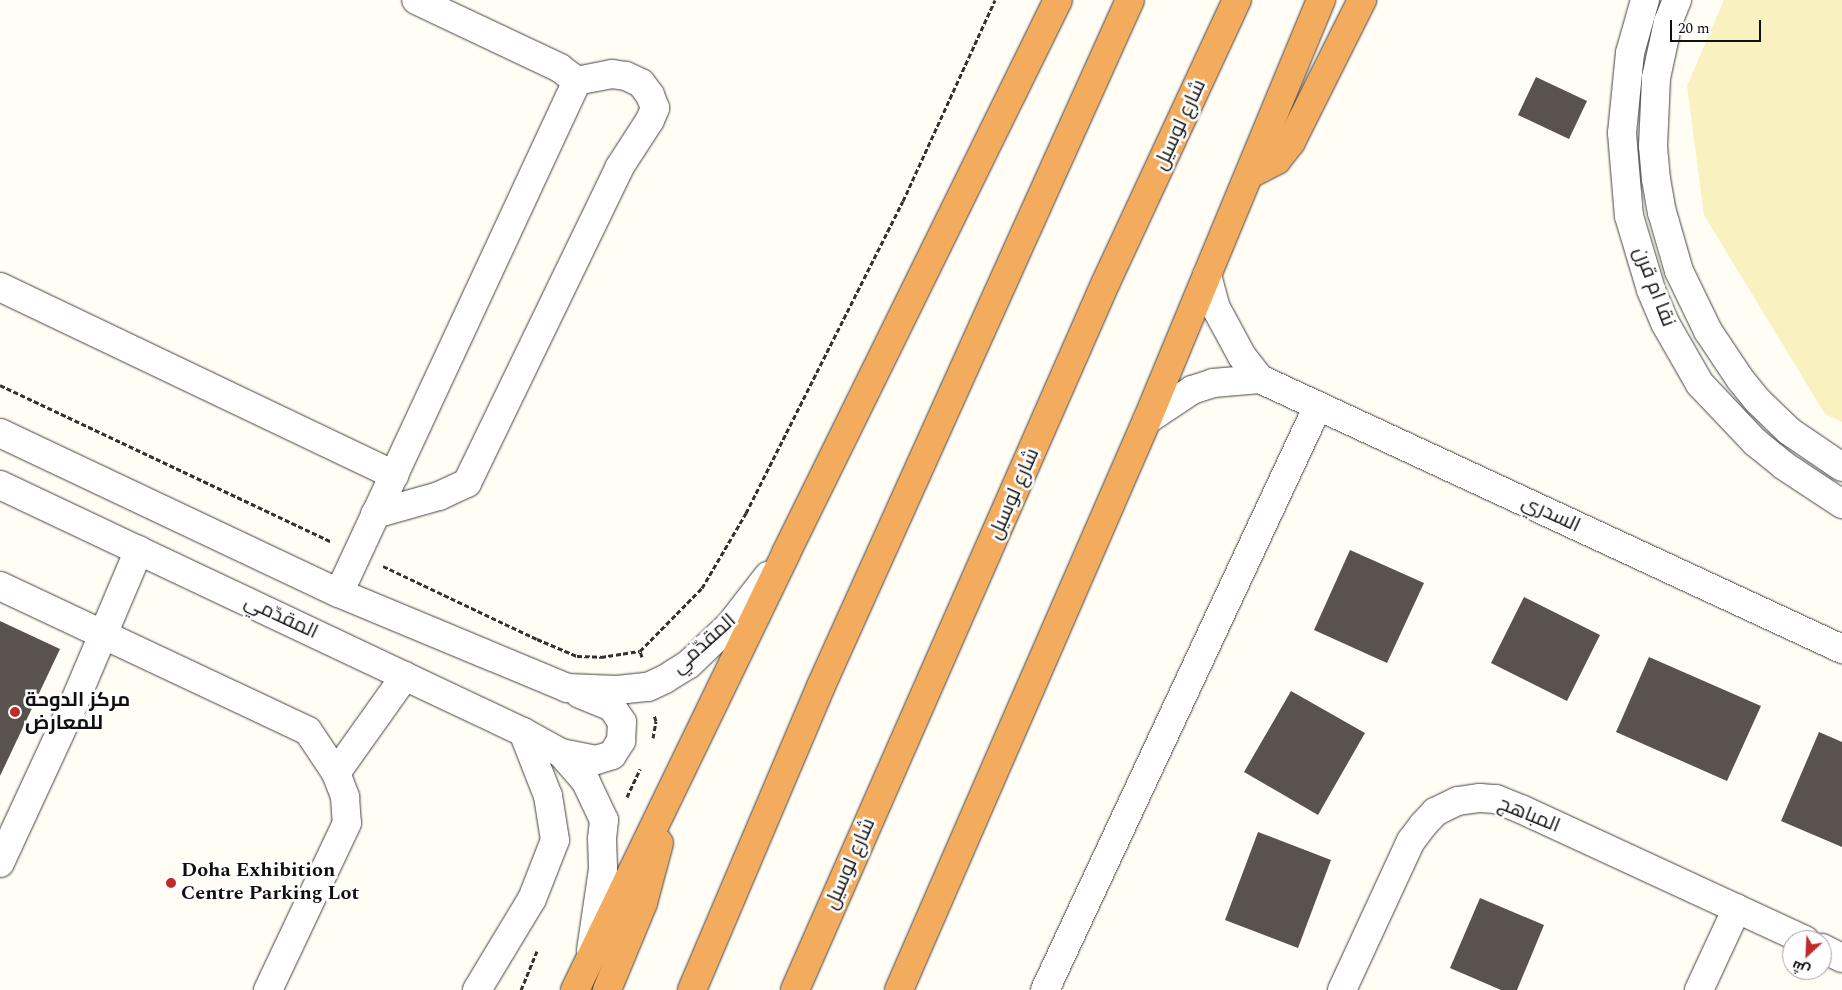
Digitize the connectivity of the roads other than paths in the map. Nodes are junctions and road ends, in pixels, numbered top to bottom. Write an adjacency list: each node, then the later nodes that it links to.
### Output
1 (416, 0): 9 (street)
2 (1058, 0): 23 (highway)
3 (1130, 0): 42 (highway)
4 (1238, 0): 43 (highway, شارع لوسيل)
5 (1321, 0): 10 (highway)
6 (1362, 0): 10 (highway)
7 (1645, 0): 20 (street, نقا ام قرن)
8 (1676, 0): 17 (street, نقا ام قرن)
9 (577, 81): 18 (street); 21 (street)
10 (1250, 174): 11 (highway)
11 (1207, 275): 13 (street, السدري); 15 (highway)
12 (0, 286): 18 (street)
13 (1260, 379): 14 (street, السدري); 15 (street, السدري)
14 (1318, 406): 27 (street, السدري); 45 (street)
15 (1147, 420): 44 (highway)
16 (0, 434): 25 (street, المقدّمي)
17 (1842, 467)
18 (394, 474): 21 (street)
19 (0, 485): 22 (street, المقدّمي)
20 (1842, 504)
21 (375, 514): 25 (street)
22 (139, 550): 26 (street); 28 (street, المقدّمي)
23 (786, 553): 29 (street, المقدّمي); 33 (highway)
24 (0, 586): 26 (street)
25 (339, 593): 29 (street, المقدّمي)
26 (103, 634): 32 (street); 34 (street)
27 (1842, 649)
28 (404, 676): 30 (street, المقدّمي); 32 (street)
29 (567, 688): 31 (street, المقدّمي)
30 (523, 732): 31 (street, المقدّمي); 39 (street)
31 (561, 753): 37 (street, المقدّمي)
32 (336, 773): 38 (street)
33 (678, 777): 37 (highway); 41 (highway)
34 (0, 863)
35 (1737, 908): 36 (street, المباهج); 46 (street, المباهج); 47 (street)
36 (1784, 930)
37 (589, 961): 40 (highway)
38 (268, 990)
39 (477, 990)
40 (575, 990)
41 (607, 990)
42 (692, 990)
43 (795, 990)
44 (899, 990)
45 (1045, 990)
46 (1342, 990)
47 (1699, 990)

